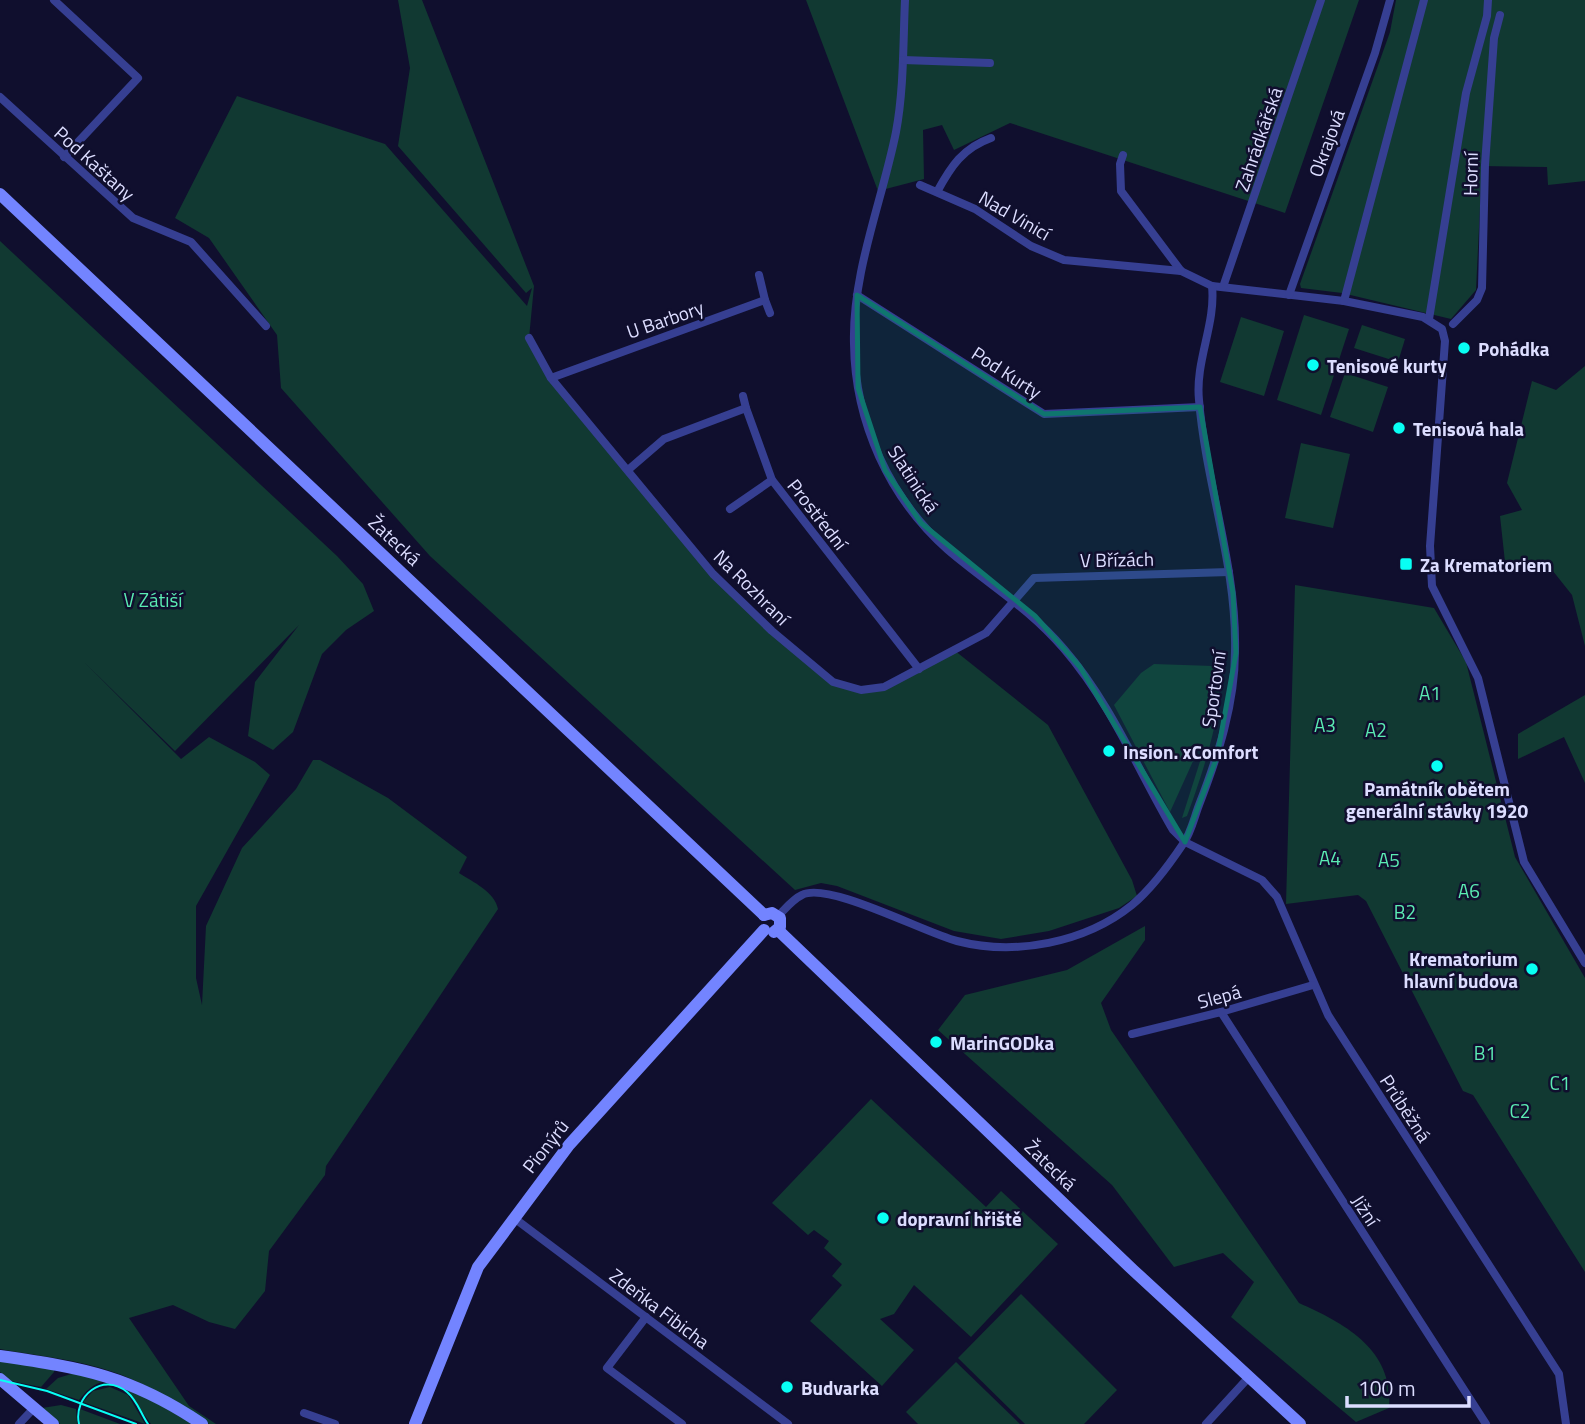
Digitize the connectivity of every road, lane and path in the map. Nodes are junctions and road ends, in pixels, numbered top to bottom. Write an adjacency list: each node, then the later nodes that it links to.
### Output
1 (54, 0): 13 (street)
2 (905, 0): 8 (street, Slatinická)
3 (1321, 0): 20 (street, Zahrádkářská)
4 (1390, 0): 22 (street, Okrajová)
5 (1424, 0): 24 (street)
6 (1488, 0): 26 (street)
7 (1500, 15): 27 (street, Horní)
8 (903, 60): 9 (street); 21 (street, Slatinická)
9 (990, 63)
10 (0, 97): 13 (street, Pod Kaštany)
11 (991, 138): 15 (street)
12 (1123, 155): 17 (street)
13 (64, 157): 28 (street, Pod Kaštany)
14 (920, 185): 15 (street, Nad Vinicí)
15 (937, 191): 17 (street, Nad Vinicí)
16 (0, 194): 41 (street, Žatecká)
17 (1181, 271): 19 (street)
18 (759, 275): 23 (street)
19 (1212, 286): 20 (street); 32 (street, Sportovní)
20 (1223, 287): 22 (street)
21 (857, 295): 32 (street, Pod Kurty); 38 (street, Slatinická)
22 (1289, 295): 24 (street)
23 (765, 300): 25 (street); 30 (street, U Barbory)
24 (1344, 302): 26 (street)
25 (770, 313)
26 (1429, 319): 45 (street)
27 (1453, 324)
28 (266, 326)
29 (529, 338): 30 (street, Na Rozhraní)
30 (551, 378): 34 (street, Na Rozhraní)
31 (743, 396): 33 (street, Prostřední)
32 (1199, 407): 37 (street, Sportovní)
33 (746, 408): 34 (street); 35 (street, Prostřední)
34 (628, 470): 39 (street, Na Rozhraní)
35 (772, 480): 36 (street); 39 (street, Prostřední)
36 (730, 509)
37 (1229, 572): 38 (street, V Břízách); 40 (street, Sportovní)
38 (1015, 599): 39 (street, Na Rozhraní); 40 (street, Slatinická)
39 (919, 668)
40 (1185, 842): 42 (street, Sportovní); 46 (street, Průběžná)
41 (764, 915): 42 (street); 43 (street)
42 (778, 916): 44 (street)
43 (764, 930): 44 (street); 49 (street, Pionýrů)
44 (778, 930): 52 (street, Žatecká)
45 (1585, 963)
46 (1313, 985): 47 (street, Slepá); 66 (street, Průběžná)
47 (1221, 1012): 48 (street, Slepá); 65 (street, Jižní)
48 (1132, 1034)
49 (514, 1218): 50 (street, Zdeňka Fibicha); 61 (street, Pionýrů)
50 (646, 1317): 56 (street, Zdeňka Fibicha); 62 (street)
51 (0, 1356): 59 (street)
52 (1249, 1377): 63 (street); 64 (street, Žatecká)
53 (0, 1379): 54 (street)
54 (34, 1408): 57 (street); 58 (street)
55 (304, 1413): 60 (street)
56 (784, 1423)
57 (19, 1424)
58 (53, 1424)
59 (202, 1424)
60 (335, 1424)
61 (415, 1424)
62 (682, 1424)
63 (1206, 1424)
64 (1300, 1424)
65 (1486, 1424)
66 (1566, 1424)

